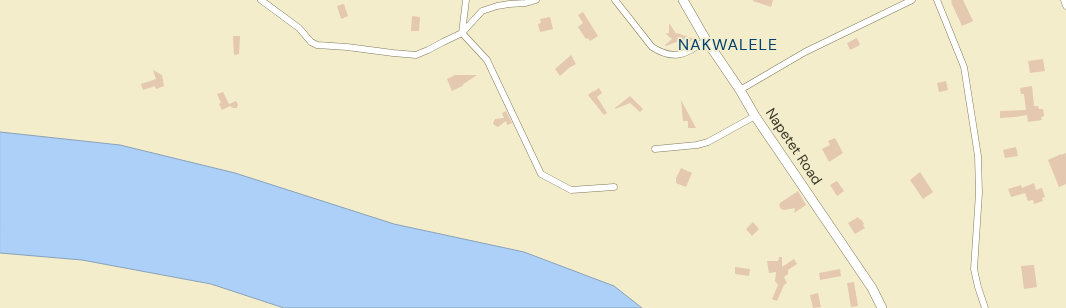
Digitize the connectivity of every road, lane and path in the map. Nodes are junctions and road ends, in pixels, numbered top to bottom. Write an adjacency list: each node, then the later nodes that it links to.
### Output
1 (261, 0): 10 (street)
2 (466, 0): 10 (street)
3 (536, 0): 10 (street)
4 (615, 0): 11 (street)
5 (683, 0): 11 (main road, Napetet Road)
6 (912, 0): 12 (street)
7 (937, 0): 17 (street)
8 (1064, 0): 9 (street)
9 (1066, 6)
10 (462, 33): 15 (street)
11 (706, 40): 12 (main road, Napetet Road)
12 (740, 90): 13 (main road, Napetet Road)
13 (755, 116): 14 (street); 16 (main road, Napetet Road)
14 (655, 149)
15 (614, 187)
16 (882, 308)
17 (985, 308)

